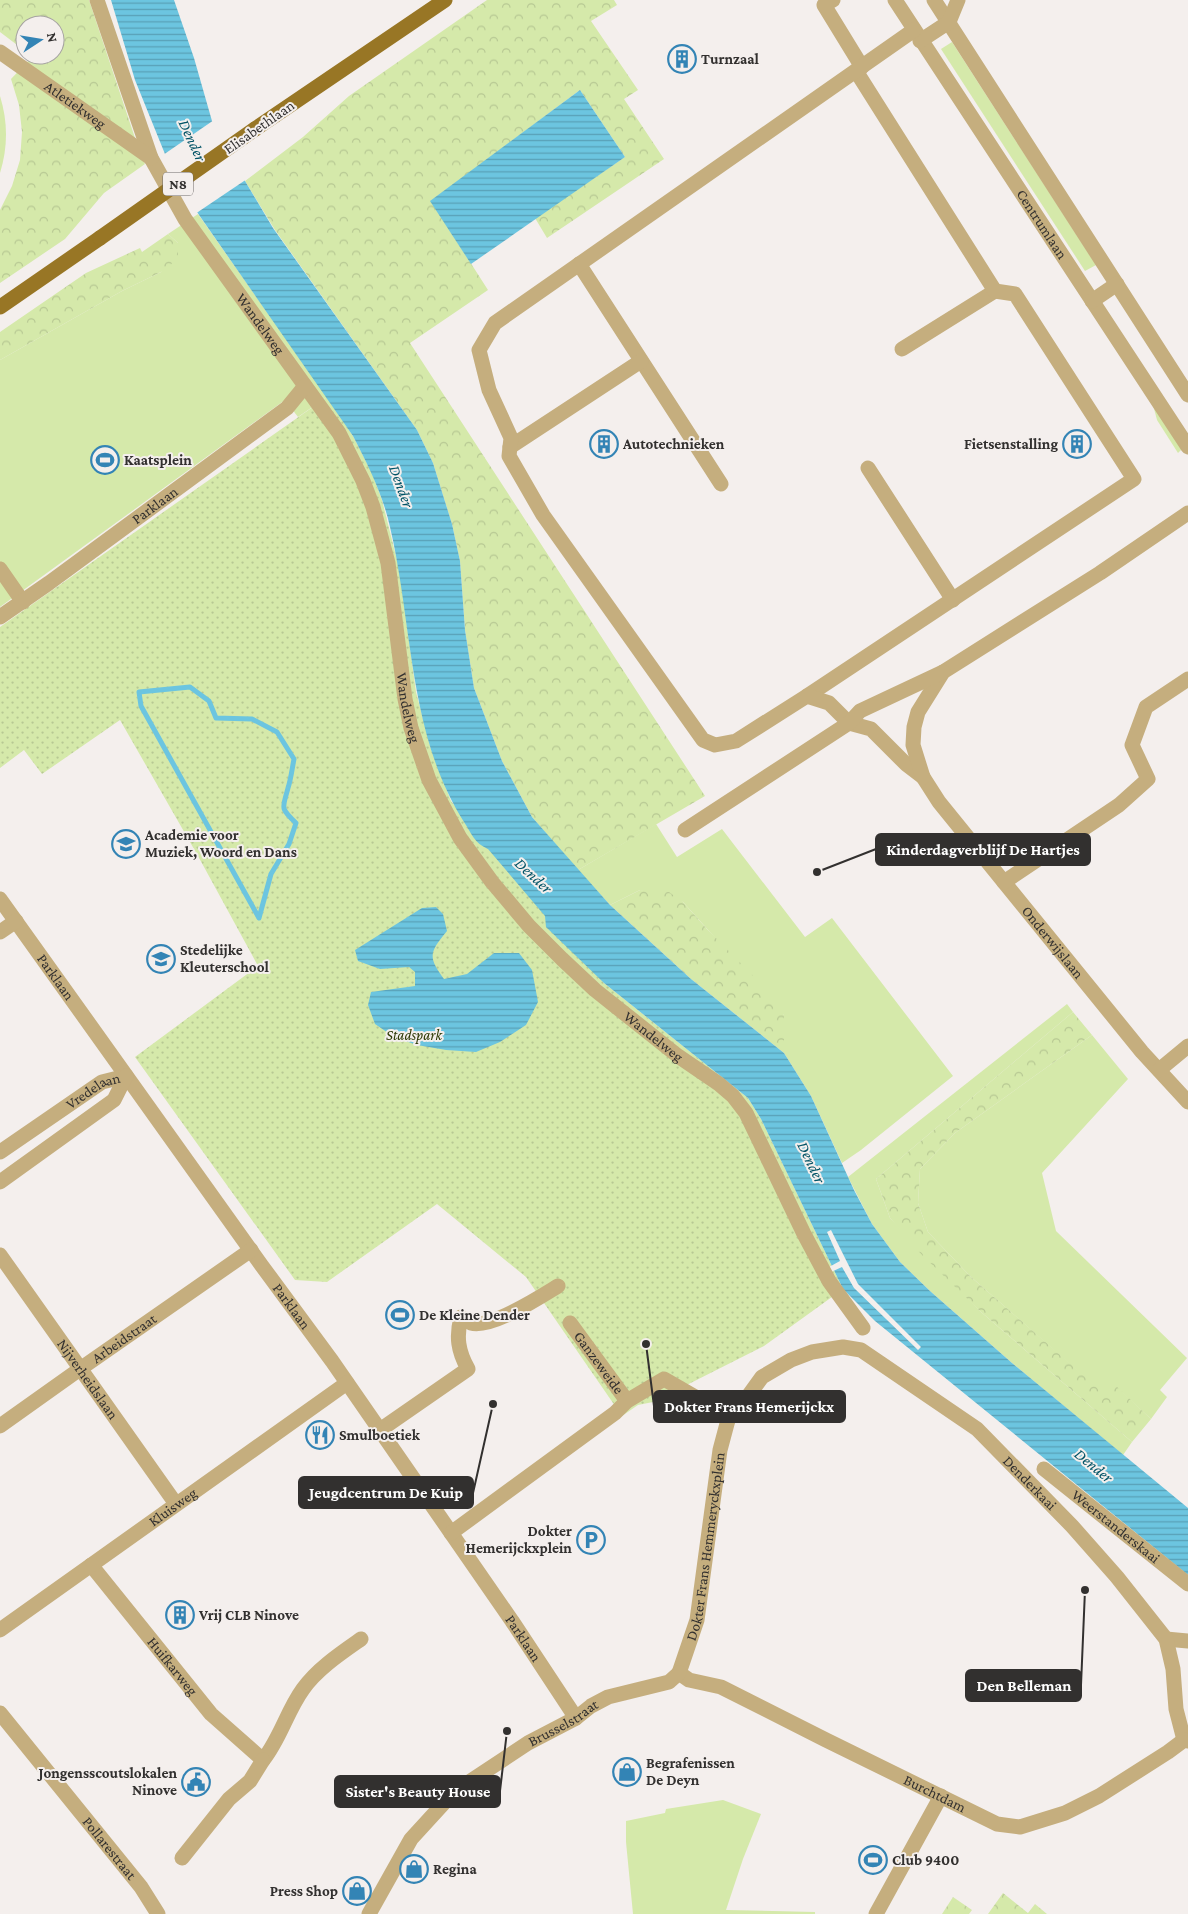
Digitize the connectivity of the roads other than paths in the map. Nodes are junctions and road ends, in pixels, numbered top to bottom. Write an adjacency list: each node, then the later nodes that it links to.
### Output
1 (97, 0): 11 (street, Wandelweg)
2 (445, 0): 16 (main road, Elisabethlaan / N8, bridge)
3 (833, 0): 10 (street)
4 (895, 0): 8 (street, Centrumlaan)
5 (934, 0): 7 (street, Centrumlaan)
6 (958, 0): 7 (street)
7 (949, 22): 8 (street); 13 (street, Centrumlaan)
8 (917, 35): 10 (street); 15 (street, Centrumlaan)
9 (0, 52): 11 (street, Atletiekweg)
10 (859, 69): 12 (street); 14 (street)
11 (151, 158): 19 (street, Wandelweg)
12 (579, 264): 18 (street); 21 (street)
13 (1116, 284): 15 (street); 20 (street, Centrumlaan)
14 (995, 291): 17 (street); 27 (street)
15 (1092, 301): 22 (street, Centrumlaan)
16 (0, 307)
17 (902, 349)
18 (641, 361): 21 (street); 24 (street)
19 (305, 386): 28 (street, Parklaan); 50 (street, Wandelweg)
20 (1188, 395)
21 (510, 447): 32 (street)
22 (1188, 447)
23 (868, 468): 27 (street)
24 (721, 484)
25 (1188, 513): 30 (street, Onderwijslaan)
26 (0, 569): 28 (street)
27 (953, 600): 32 (street)
28 (23, 602): 29 (street, Parklaan)
29 (0, 617)
30 (943, 672): 33 (street, Onderwijslaan); 34 (street, Onderwijslaan)
31 (1188, 679): 36 (street)
32 (807, 696): 33 (street)
33 (849, 723): 34 (street, Onderwijslaan); 35 (street, Onderwijslaan)
34 (923, 778): 36 (street, Onderwijslaan)
35 (685, 830)
36 (1004, 882): 41 (street, Onderwijslaan)
37 (0, 899): 38 (street, Parklaan)
38 (16, 921): 39 (street); 42 (street, Parklaan)
39 (0, 932)
40 (1188, 1046): 41 (street)
41 (1159, 1070): 43 (street, Onderwijslaan)
42 (126, 1076): 44 (street, Vredelaan); 45 (street, Vredelaan); 46 (street, Parklaan)
43 (1188, 1102)
44 (0, 1152)
45 (0, 1182)
46 (250, 1250): 51 (street, Arbeidstraat); 52 (street, Parklaan)
47 (0, 1255): 51 (street, Nijverheidslaan)
48 (558, 1286): 56 (street)
49 (570, 1323): 53 (street, Ganzeweide)
50 (863, 1328)
51 (80, 1368): 55 (street, Arbeidstraat); 58 (street, Nijverheidslaan)
52 (347, 1383): 56 (street, Parklaan); 58 (street, Kluisweg)
53 (627, 1401): 54 (street, Ganzeweide); 59 (street)
54 (728, 1420): 64 (street, Denderkaai); 66 (street, Dokter Frans Hemmeryckxplein)
55 (0, 1426)
56 (380, 1430): 59 (street, Parklaan)
57 (1044, 1469): 61 (street, Weerstanderskaai)
58 (176, 1504): 60 (street, Kluisweg)
59 (451, 1533): 68 (street, Parklaan)
60 (91, 1565): 62 (street, Kluisweg); 70 (street, Huifkarweg)
61 (1188, 1584)
62 (0, 1630)
63 (361, 1639): 70 (street)
64 (1166, 1639): 65 (street); 69 (street, Denderkaai)
65 (1188, 1641)
66 (679, 1673): 68 (street, Brusselstraat); 71 (street, Burchtdam)
67 (0, 1713): 73 (street, Pollarestraat)
68 (576, 1718): 74 (street, Brusselstraat)
69 (1186, 1740): 71 (street, Burchtdam)
70 (263, 1760): 72 (street)
71 (941, 1796): 75 (street)
72 (182, 1858)
73 (158, 1914)
74 (369, 1914)
75 (876, 1914)

